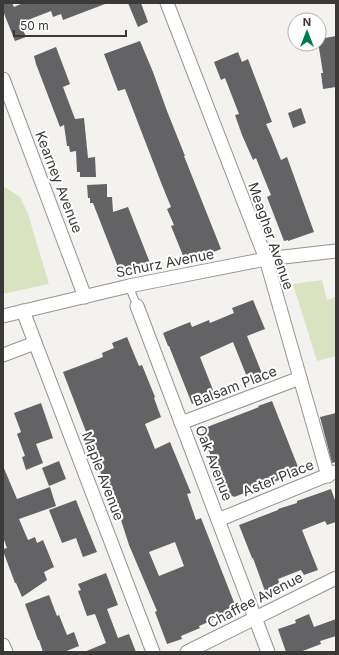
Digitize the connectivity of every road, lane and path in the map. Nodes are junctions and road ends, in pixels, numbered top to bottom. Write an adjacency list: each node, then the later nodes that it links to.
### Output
1 (166, 3): 4 (street, Meagher Avenue)
2 (3, 79): 6 (street, Kearney Avenue)
3 (336, 251): 4 (street, Schurz Avenue)
4 (266, 259): 5 (street, Schurz Avenue); 12 (street, Meagher Avenue)
5 (129, 286): 6 (street, Schurz Avenue); 7 (lane, Oak Avenue)
6 (85, 297): 8 (street, Schurz Avenue)
7 (137, 306): 13 (street, Oak Avenue)
8 (23, 311): 9 (street, Schurz Avenue); 10 (street, Maple Avenue)
9 (3, 316)
10 (36, 343): 11 (street); 20 (street, Maple Avenue)
11 (3, 355)
12 (300, 378): 13 (street, Balsam Place); 14 (street, Meagher Avenue)
13 (181, 423): 15 (street, Oak Avenue)
14 (332, 474): 15 (street, Aster Place)
15 (218, 520): 17 (street, Oak Avenue)
16 (336, 578): 17 (street, Chaffee Avenue)
17 (255, 618): 21 (street, Chaffee Avenue); 22 (street, Oak Avenue)
18 (3, 645): 19 (street)
19 (6, 652)
20 (153, 652)
21 (188, 652)
22 (268, 652)

